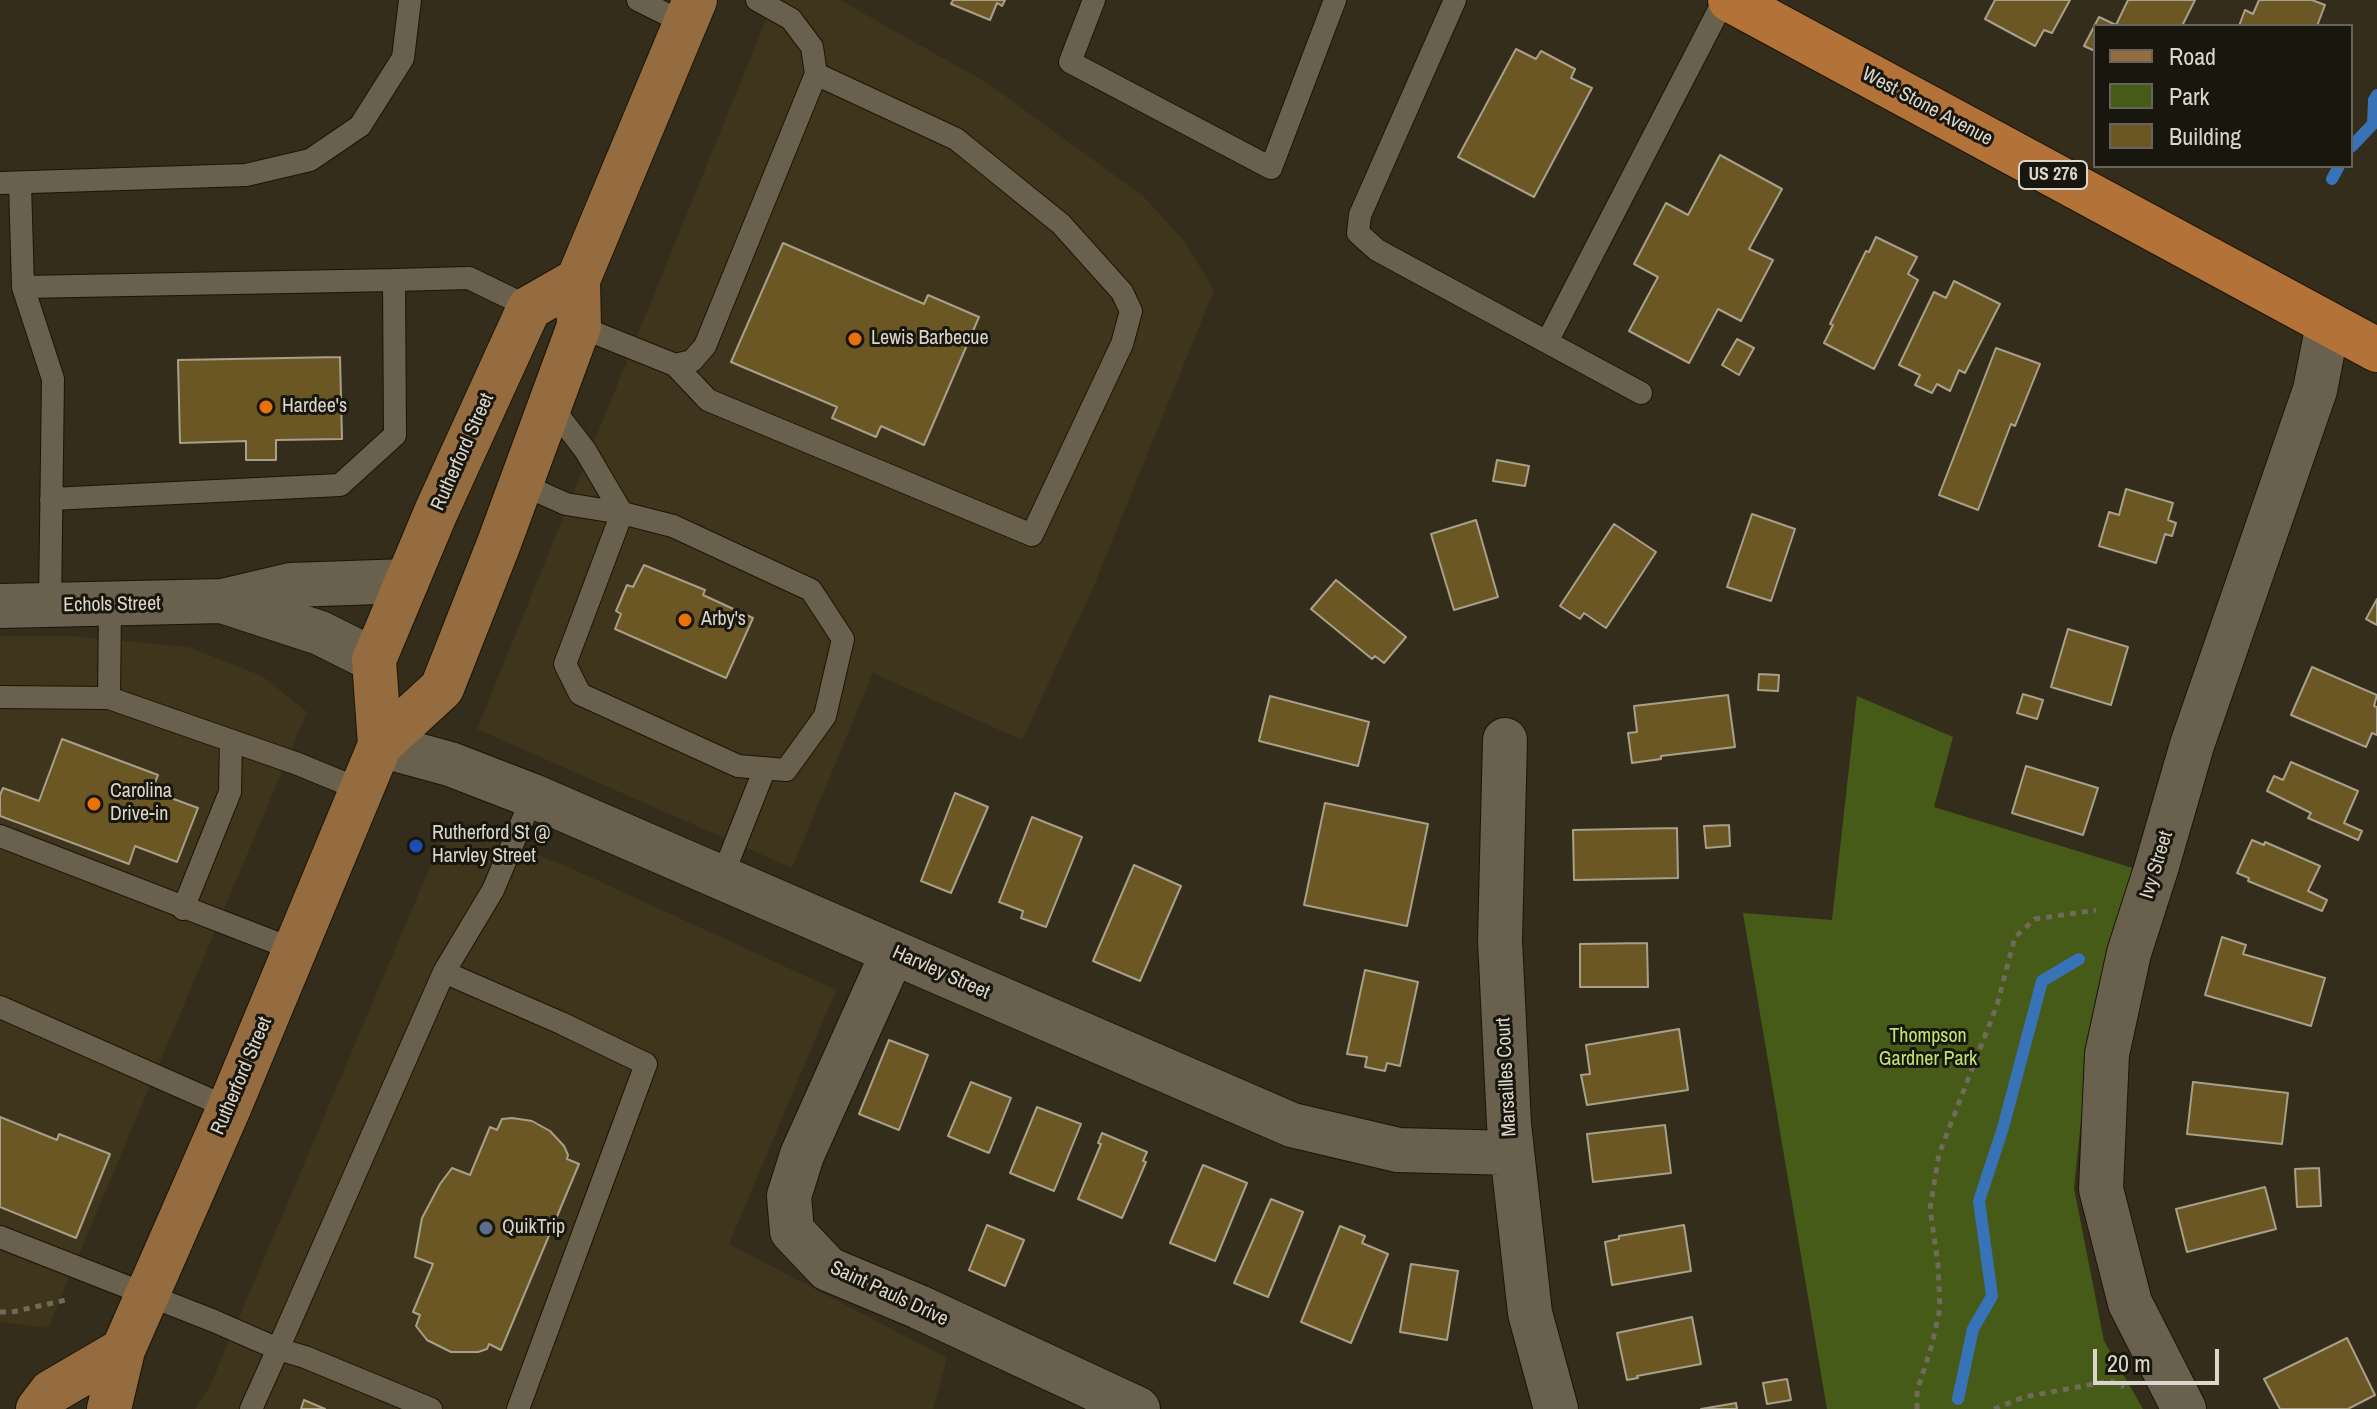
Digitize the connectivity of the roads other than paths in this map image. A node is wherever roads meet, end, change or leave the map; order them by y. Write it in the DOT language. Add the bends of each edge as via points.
graph roads {
  1 [pos="410,0"];
  2 [pos="638,0"];
  3 [pos="757,0"];
  4 [pos="1094,0"];
  5 [pos="1335,0"];
  6 [pos="1455,0"];
  7 [pos="1727,0"];
  8 [pos="690,12"];
  9 [pos="816,74"];
  10 [pos="10,183"];
  11 [pos="394,280"];
  12 [pos="578,280"];
  13 [pos="23,287"];
  14 [pos="529,308"];
  15 [pos="2328,324"];
  16 [pos="579,326"];
  17 [pos="1547,342"];
  18 [pos="2377,350"];
  19 [pos="675,365"];
  20 [pos="1641,393"];
  21 [pos="551,406"];
  22 [pos="521,484"];
  23 [pos="51,499"];
  24 [pos="622,513"];
  25 [pos="407,581"];
  26 [pos="223,601"];
  27 [pos="110,605"];
  28 [pos="0,606"];
  29 [pos="50,606"];
  30 [pos="374,660"];
  31 [pos="0,697"];
  32 [pos="109,698"];
  33 [pos="1505,740"];
  34 [pos="231,741"];
  35 [pos="380,745"];
  36 [pos="765,768"];
  37 [pos="361,790"];
  38 [pos="533,796"];
  39 [pos="0,836"];
  40 [pos="722,877"];
  41 [pos="183,909"];
  42 [pos="295,950"];
  43 [pos="893,952"];
  44 [pos="444,972"];
  45 [pos="0,1007"];
  46 [pos="229,1108"];
  47 [pos="1512,1153"];
  48 [pos="0,1237"];
  49 [pos="148,1297"];
  50 [pos="278,1349"];
  51 [pos="123,1350"];
  52 [pos="38,1409"];
  53 [pos="109,1409"];
  54 [pos="251,1409"];
  55 [pos="431,1409"];
  56 [pos="518,1409"];
  57 [pos="1138,1409"];
  58 [pos="1556,1409"];
  59 [pos="2184,1409"];
  1 -- 10 [label="lane" via="403,58 360,126 310,160 246,175"];
  2 -- 8 [label="lane"];
  3 -- 9 [label="lane" via="791,19 812,47"];
  4 -- 5 [label="lane" via="1070,62 1271,168"];
  6 -- 17 [label="lane" via="1360,215 1358,233 1377,250"];
  7 -- 15 [label="highway, West Stone Avenue / US 276"];
  7 -- 17 [label="lane"];
  8 -- 12 [label="main road, Rutherford Street"];
  9 -- 19 [label="lane" via="705,346 692,361"];
  9 -- 19 [label="lane" via="956,139 1061,224 1122,292 1131,311 1122,344 1032,535 708,400"];
  10 -- 13 [label="lane"];
  11 -- 13 [label="lane"];
  11 -- 14 [label="lane" via="469,278"];
  11 -- 23 [label="lane" via="395,435 340,485"];
  12 -- 14 [label="main road"];
  12 -- 16 [label="main road, Rutherford Street"];
  13 -- 23 [label="lane" via="53,379"];
  14 -- 16 [label="lane"];
  14 -- 25 [label="main road, Rutherford Street"];
  15 -- 18 [label="highway, West Stone Avenue / US 276"];
  15 -- 59 [label="street, Ivy Street" via="2315,390 2192,745 2129,953 2107,1054 2101,1189 2130,1303"];
  16 -- 19 [label="lane"];
  16 -- 21 [label="main road, Rutherford Street"];
  17 -- 20 [label="lane"];
  21 -- 22 [label="main road, Rutherford Street"];
  21 -- 24 [label="lane" via="585,450"];
  22 -- 24 [label="lane" via="566,504"];
  22 -- 35 [label="main road, Rutherford Street" via="442,688"];
  23 -- 29 [label="lane"];
  24 -- 36 [label="lane" via="565,664 580,694 738,766"];
  24 -- 36 [label="lane" via="673,526 811,590 843,639 825,716 786,770"];
  25 -- 26 [label="street, Echols Street" via="291,585"];
  25 -- 30 [label="main road, Rutherford Street"];
  26 -- 27 [label="street, Echols Street"];
  26 -- 30 [label="street, Echols Street" via="320,633"];
  27 -- 29 [label="street, Echols Street"];
  27 -- 32 [label="lane"];
  28 -- 29 [label="street, Echols Street"];
  30 -- 35 [label="main road, Rutherford Street"];
  31 -- 32 [label="lane"];
  32 -- 34 [label="lane"];
  33 -- 47 [label="street, Marsailles Court" via="1500,940"];
  34 -- 37 [label="lane"];
  34 -- 41 [label="lane" via="230,792"];
  35 -- 37 [label="main road, Rutherford Street"];
  35 -- 38 [label="street, Harvley Street" via="450,764"];
  36 -- 40 [label="lane"];
  37 -- 42 [label="main road, Rutherford Street"];
  38 -- 40 [label="street, Harvley Street"];
  38 -- 44 [label="lane" via="493,890"];
  39 -- 41 [label="lane"];
  40 -- 43 [label="street, Harvley Street"];
  41 -- 42 [label="lane"];
  42 -- 46 [label="main road, Rutherford Street"];
  43 -- 47 [label="street, Harvley Street" via="1292,1125 1398,1150"];
  43 -- 57 [label="street, Saint Pauls Drive" via="802,1155 789,1196 792,1231 828,1269"];
  44 -- 50 [label="lane"];
  44 -- 56 [label="lane" via="646,1064"];
  45 -- 46 [label="lane"];
  46 -- 49 [label="main road, Rutherford Street"];
  47 -- 58 [label="street, Marsailles Court" via="1530,1313"];
  48 -- 49 [label="lane"];
  49 -- 50 [label="lane"];
  49 -- 51 [label="main road, Rutherford Street"];
  50 -- 54 [label="lane"];
  50 -- 55 [label="lane"];
  51 -- 52 [label="main road" via="51,1392"];
  51 -- 53 [label="main road, Rutherford Street"];
}
